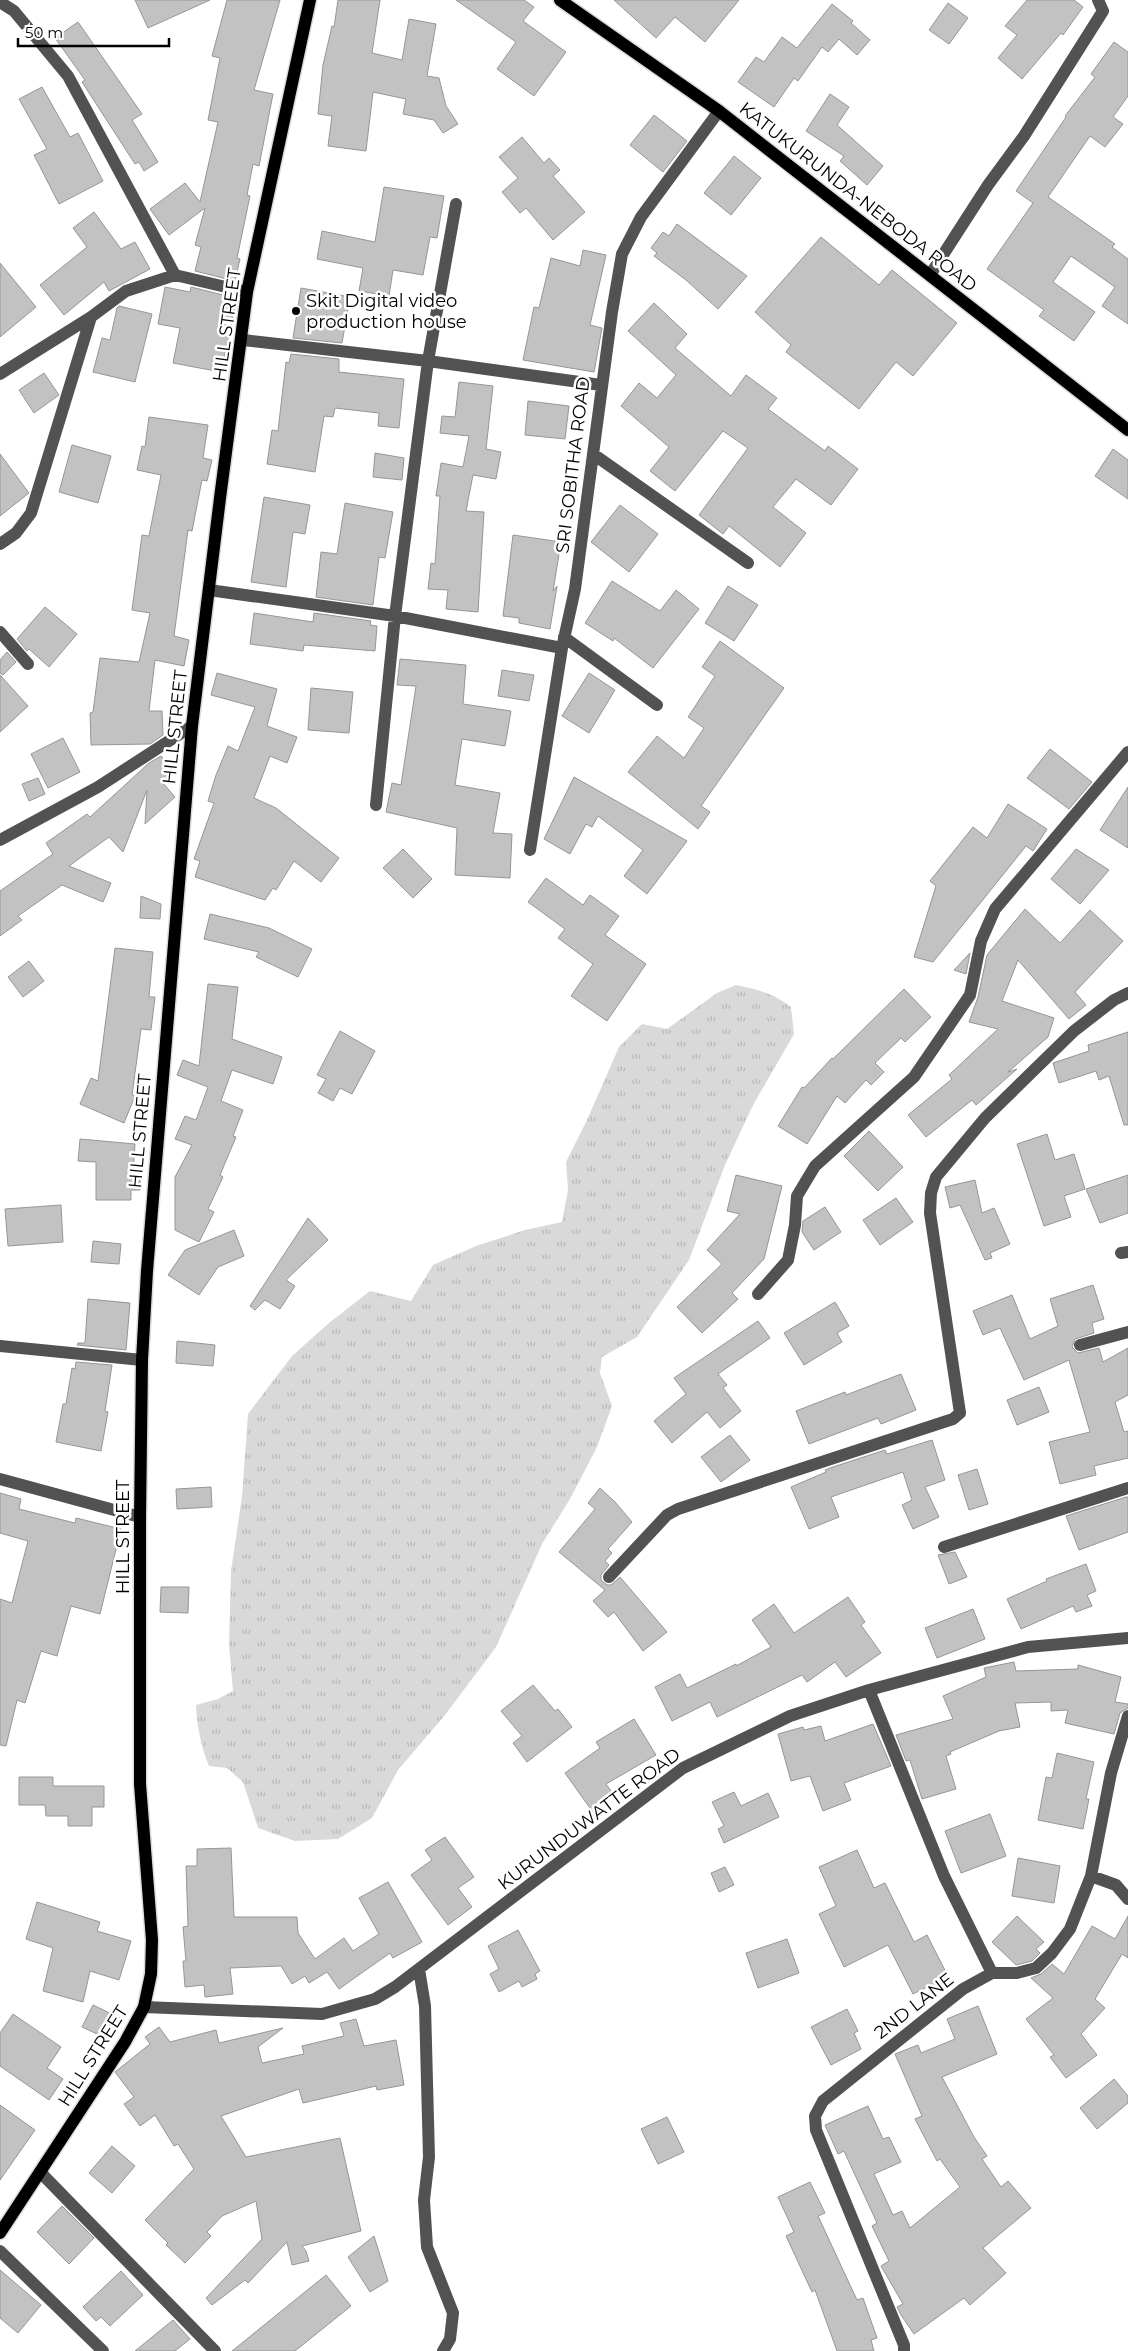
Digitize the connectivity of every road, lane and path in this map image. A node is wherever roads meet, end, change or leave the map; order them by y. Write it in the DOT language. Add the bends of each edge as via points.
graph roads {
  1 [pos="310,0"];
  2 [pos="560,0"];
  3 [pos="1098,0"];
  4 [pos="0,2"];
  5 [pos="719,112"];
  6 [pos="456,204"];
  7 [pos="175,275"];
  8 [pos="930,275"];
  9 [pos="247,292"];
  10 [pos="91,317"];
  11 [pos="242,340"];
  12 [pos="428,361"];
  13 [pos="0,374"];
  14 [pos="602,385"];
  15 [pos="1128,430"];
  16 [pos="593,454"];
  17 [pos="0,544"];
  18 [pos="748,563"];
  19 [pos="209,590"];
  20 [pos="395,616"];
  21 [pos="0,632"];
  22 [pos="563,643"];
  23 [pos="28,664"];
  24 [pos="657,705"];
  25 [pos="192,726"];
  26 [pos="1128,752"];
  27 [pos="376,805"];
  28 [pos="0,840"];
  29 [pos="530,850"];
  30 [pos="1128,992"];
  31 [pos="758,1294"];
  32 [pos="1128,1332"];
  33 [pos="1080,1345"];
  34 [pos="0,1346"];
  35 [pos="142,1360"];
  36 [pos="0,1479"];
  37 [pos="1128,1488"];
  38 [pos="140,1517"];
  39 [pos="944,1547"];
  40 [pos="609,1577"];
  41 [pos="1128,1638"];
  42 [pos="869,1690"];
  43 [pos="1128,1716"];
  44 [pos="1091,1876"];
  45 [pos="1128,1898"];
  46 [pos="419,1968"];
  47 [pos="992,1973"];
  48 [pos="144,2007"];
  49 [pos="40,2172"];
  50 [pos="0,2233"];
  51 [pos="0,2250"];
  52 [pos="103,2351"];
  53 [pos="215,2351"];
  54 [pos="443,2351"];
  55 [pos="904,2351"];
  1 -- 9 [label="main road, HILL STREET"];
  2 -- 5 [label="main road, KATUKURUNDA-NEBODA ROAD"];
  3 -- 8 [label="street" via="1103,11"];
  4 -- 7 [label="street" via="14,11 68,76"];
  5 -- 8 [label="main road, KATUKURUNDA-NEBODA ROAD"];
  5 -- 14 [label="street, SRI SOBITHA ROAD" via="641,217 622,254"];
  6 -- 12 [label="street"];
  7 -- 9 [label="street"];
  7 -- 10 [label="street" via="126,291"];
  8 -- 15 [label="main road, KATUKURUNDA-NEBODA ROAD"];
  9 -- 11 [label="main road, HILL STREET"];
  10 -- 13 [label="street"];
  10 -- 17 [label="street" via="31,513 16,533"];
  11 -- 12 [label="street"];
  11 -- 19 [label="main road, HILL STREET"];
  12 -- 14 [label="street"];
  12 -- 20 [label="street"];
  14 -- 16 [label="street, SRI SOBITHA ROAD"];
  16 -- 18 [label="street"];
  16 -- 22 [label="street, SRI SOBITHA ROAD" via="575,589"];
  19 -- 20 [label="street"];
  19 -- 25 [label="main road, HILL STREET"];
  20 -- 22 [label="street"];
  20 -- 27 [label="street"];
  21 -- 23 [label="street"];
  22 -- 24 [label="street"];
  22 -- 29 [label="street, SRI SOBITHA ROAD"];
  25 -- 28 [label="street" via="98,787"];
  25 -- 35 [label="main road, HILL STREET" via="148,1251"];
  26 -- 31 [label="street" via="995,909 981,942 970,995 914,1077 814,1166 797,1196 788,1260"];
  30 -- 40 [label="street" via="1074,1031 985,1118 936,1177 930,1212 960,1413 953,1419 678,1509 667,1515"];
  32 -- 33 [label="street"];
  34 -- 35 [label="street"];
  35 -- 38 [label="main road, HILL STREET"];
  36 -- 38 [label="street"];
  37 -- 39 [label="street"];
  38 -- 48 [label="main road, HILL STREET" via="140,1784 152,1940 151,1974"];
  41 -- 42 [label="street, KURUNDUWATTE ROAD" via="1028,1647"];
  42 -- 46 [label="street, KURUNDUWATTE ROAD" via="790,1716 683,1768"];
  42 -- 47 [label="street" via="944,1876"];
  43 -- 44 [label="street, 2ND LANE" via="1110,1773"];
  44 -- 45 [label="street" via="1116,1885"];
  44 -- 47 [label="street, 2ND LANE" via="1070,1929 1052,1953 1036,1968 1017,1973"];
  46 -- 48 [label="street, KURUNDUWATTE ROAD" via="375,1999 322,2014"];
  46 -- 54 [label="street" via="425,2006 429,2157 424,2200 427,2247 453,2313 450,2339"];
  47 -- 55 [label="street, 2ND LANE" via="963,1989 830,2095 815,2116 816,2130 904,2344"];
  48 -- 49 [label="main road, HILL STREET" via="125,2042"];
  49 -- 50 [label="main road, HILL STREET"];
  49 -- 53 [label="street"];
  51 -- 52 [label="street"];
}
